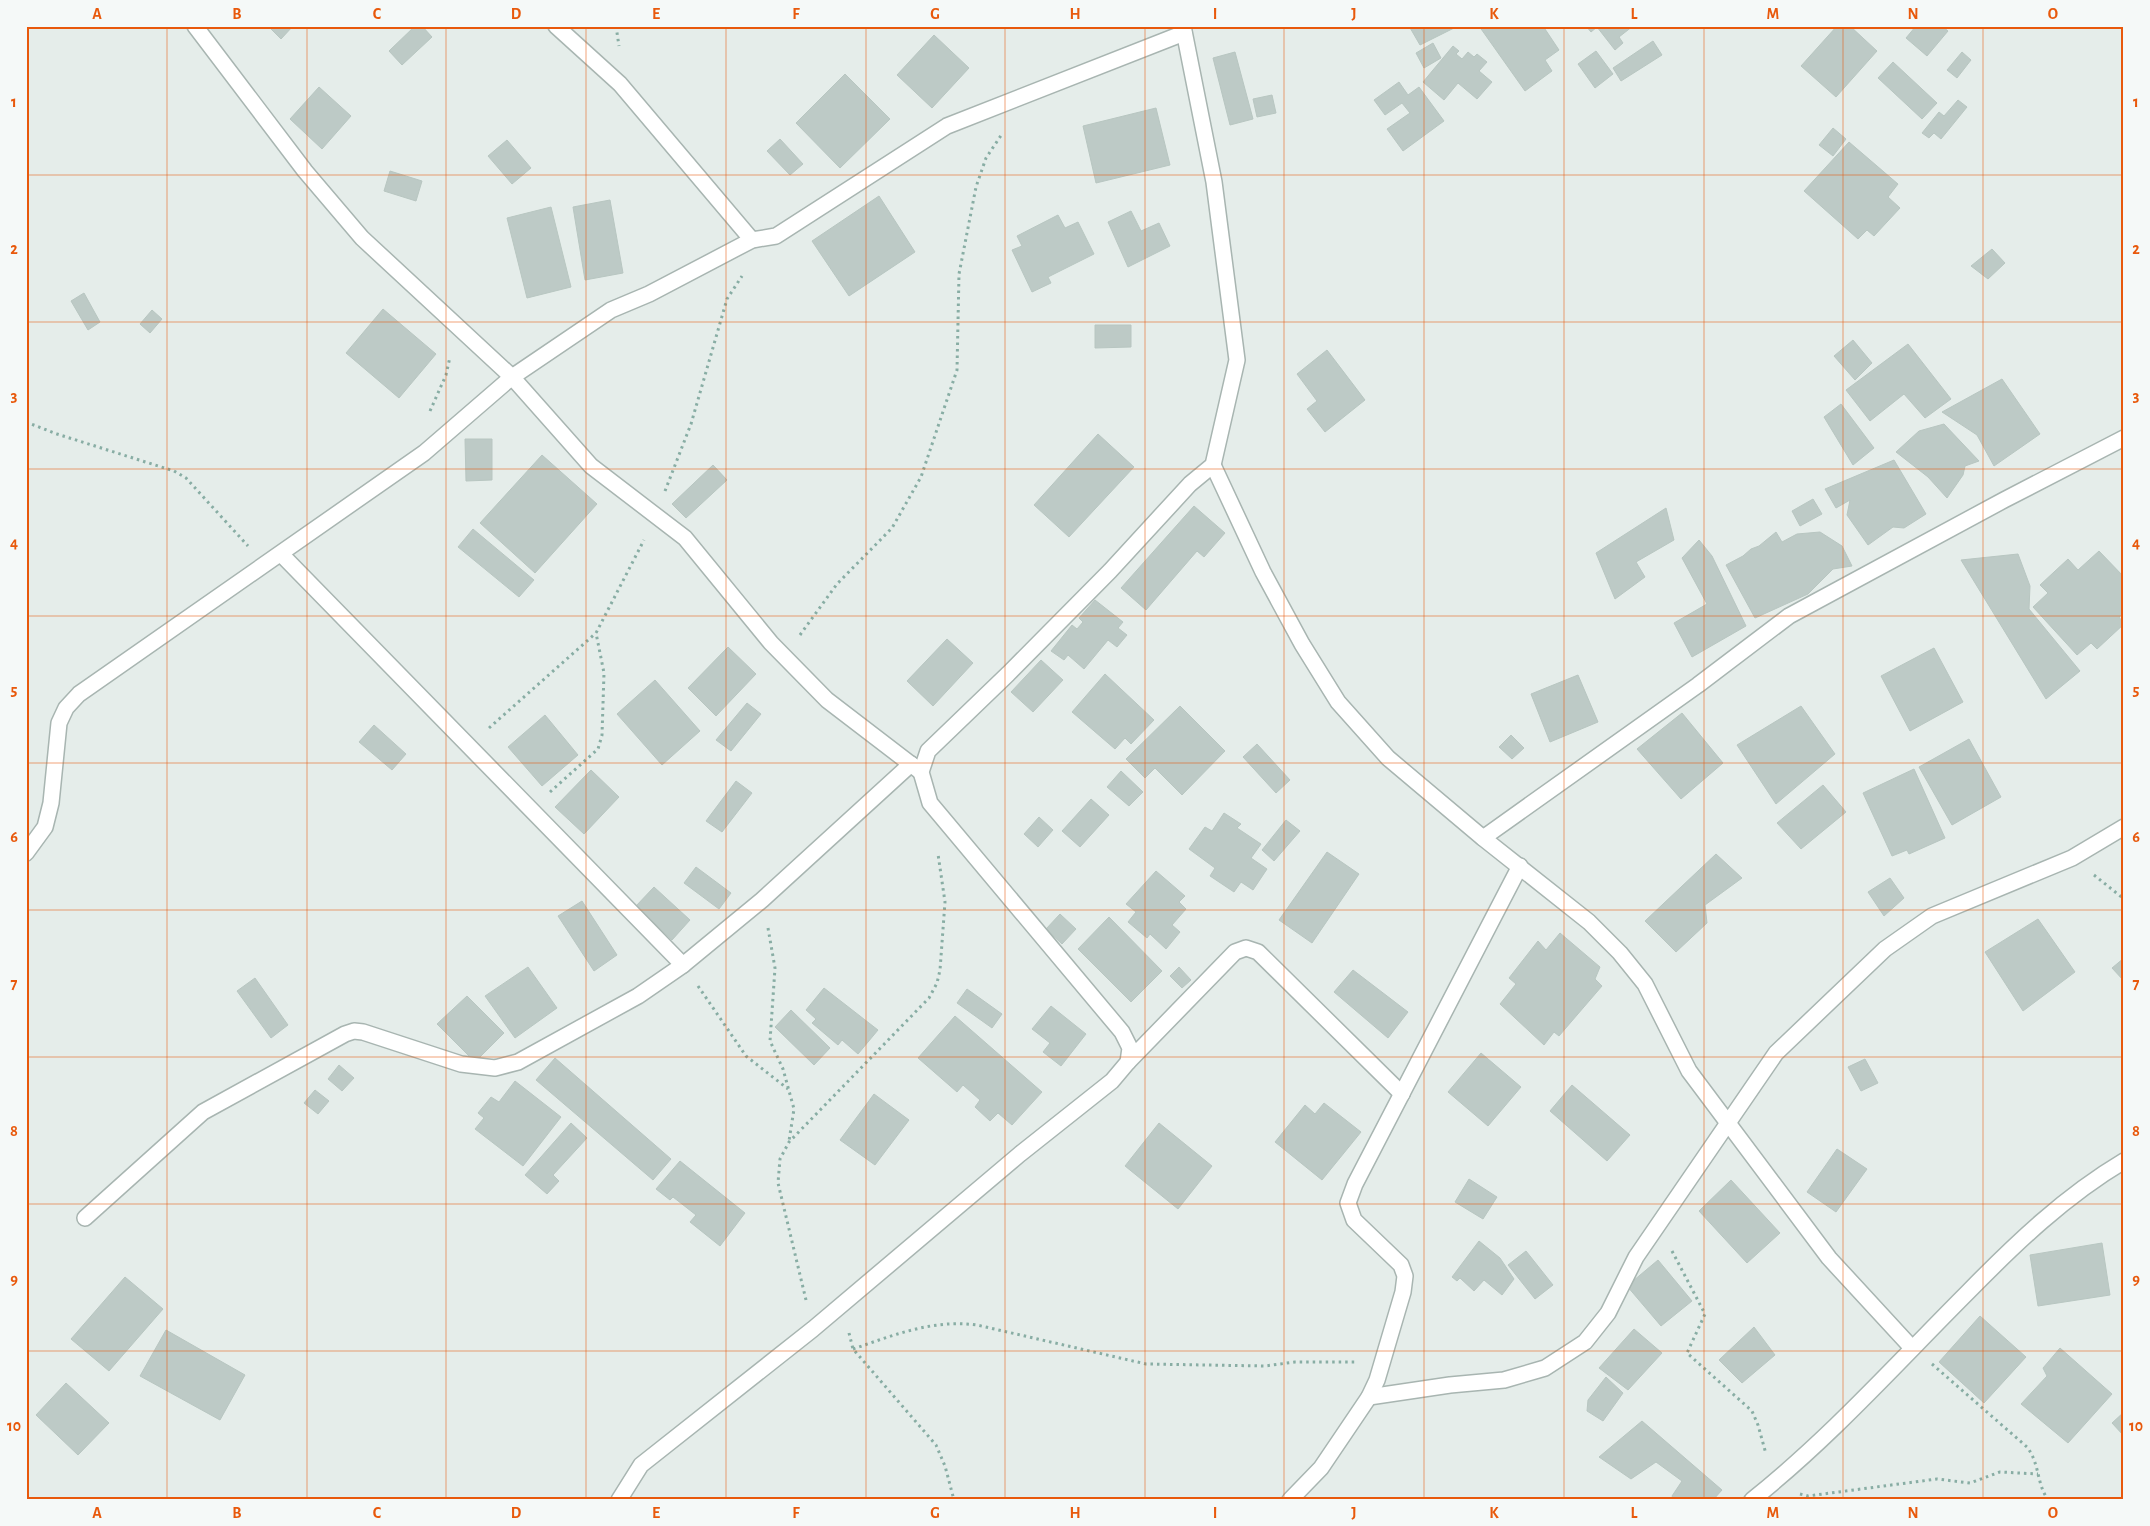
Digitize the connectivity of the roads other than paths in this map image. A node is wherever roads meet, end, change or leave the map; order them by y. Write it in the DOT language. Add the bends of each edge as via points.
graph roads {
  1 [pos="195,26"];
  2 [pos="556,26"];
  3 [pos="1184,30"];
  4 [pos="752,240"];
  5 [pos="512,378"];
  6 [pos="2124,438"];
  7 [pos="1213,465"];
  8 [pos="281,554"];
  9 [pos="916,768"];
  10 [pos="2124,826"];
  11 [pos="1483,838"];
  12 [pos="26,853"];
  13 [pos="1520,866"];
  14 [pos="683,965"];
  15 [pos="1128,1062"];
  16 [pos="1402,1094"];
  17 [pos="1728,1123"];
  18 [pos="2124,1161"];
  19 [pos="86,1218"];
  20 [pos="1912,1348"];
  21 [pos="1369,1397"];
  22 [pos="619,1500"];
  23 [pos="1290,1500"];
  24 [pos="1752,1500"];
  1 -- 5 [label="street" via="305,171 362,238"];
  2 -- 4 [label="street" via="620,84"];
  3 -- 4 [label="street" via="948,126 776,236"];
  3 -- 7 [label="street" via="1214,182 1237,360"];
  4 -- 5 [label="street" via="649,294 611,310"];
  5 -- 8 [label="street" via="424,454"];
  5 -- 9 [label="street" via="591,466 685,538 771,643 827,700"];
  6 -- 11 [label="street" via="1789,616"];
  7 -- 9 [label="street" via="1190,484 1110,571 928,751"];
  7 -- 11 [label="street" via="1263,572 1338,702 1388,758"];
  8 -- 12 [label="street" via="79,694 66,708 59,723 51,803 45,827"];
  8 -- 14 [label="street"];
  9 -- 14 [label="street"];
  9 -- 15 [label="street" via="930,803 1122,1032 1130,1048"];
  10 -- 17 [label="street" via="2072,858 1932,916 1885,949 1776,1054"];
  11 -- 13 [label="street"];
  13 -- 16 [label="street"];
  13 -- 17 [label="street" via="1589,922 1620,953 1645,984 1689,1071"];
  14 -- 19 [label="street" via="638,996 518,1062 494,1068 461,1064 363,1032 345,1034 203,1112"];
  15 -- 16 [label="street" via="1235,952 1246,948 1258,952"];
  15 -- 22 [label="street" via="1112,1081 1020,1154 841,1306 641,1465"];
  16 -- 21 [label="street" via="1348,1203 1354,1220 1401,1265 1405,1276 1377,1380"];
  17 -- 20 [label="street" via="1829,1258"];
  17 -- 21 [label="street" via="1636,1257 1608,1313 1585,1342 1545,1368 1504,1380"];
  18 -- 20 [label="street" via="2097,1177 2016,1243"];
  20 -- 24 [label="street" via="1822,1439"];
  21 -- 23 [label="street" via="1321,1468"];
}
